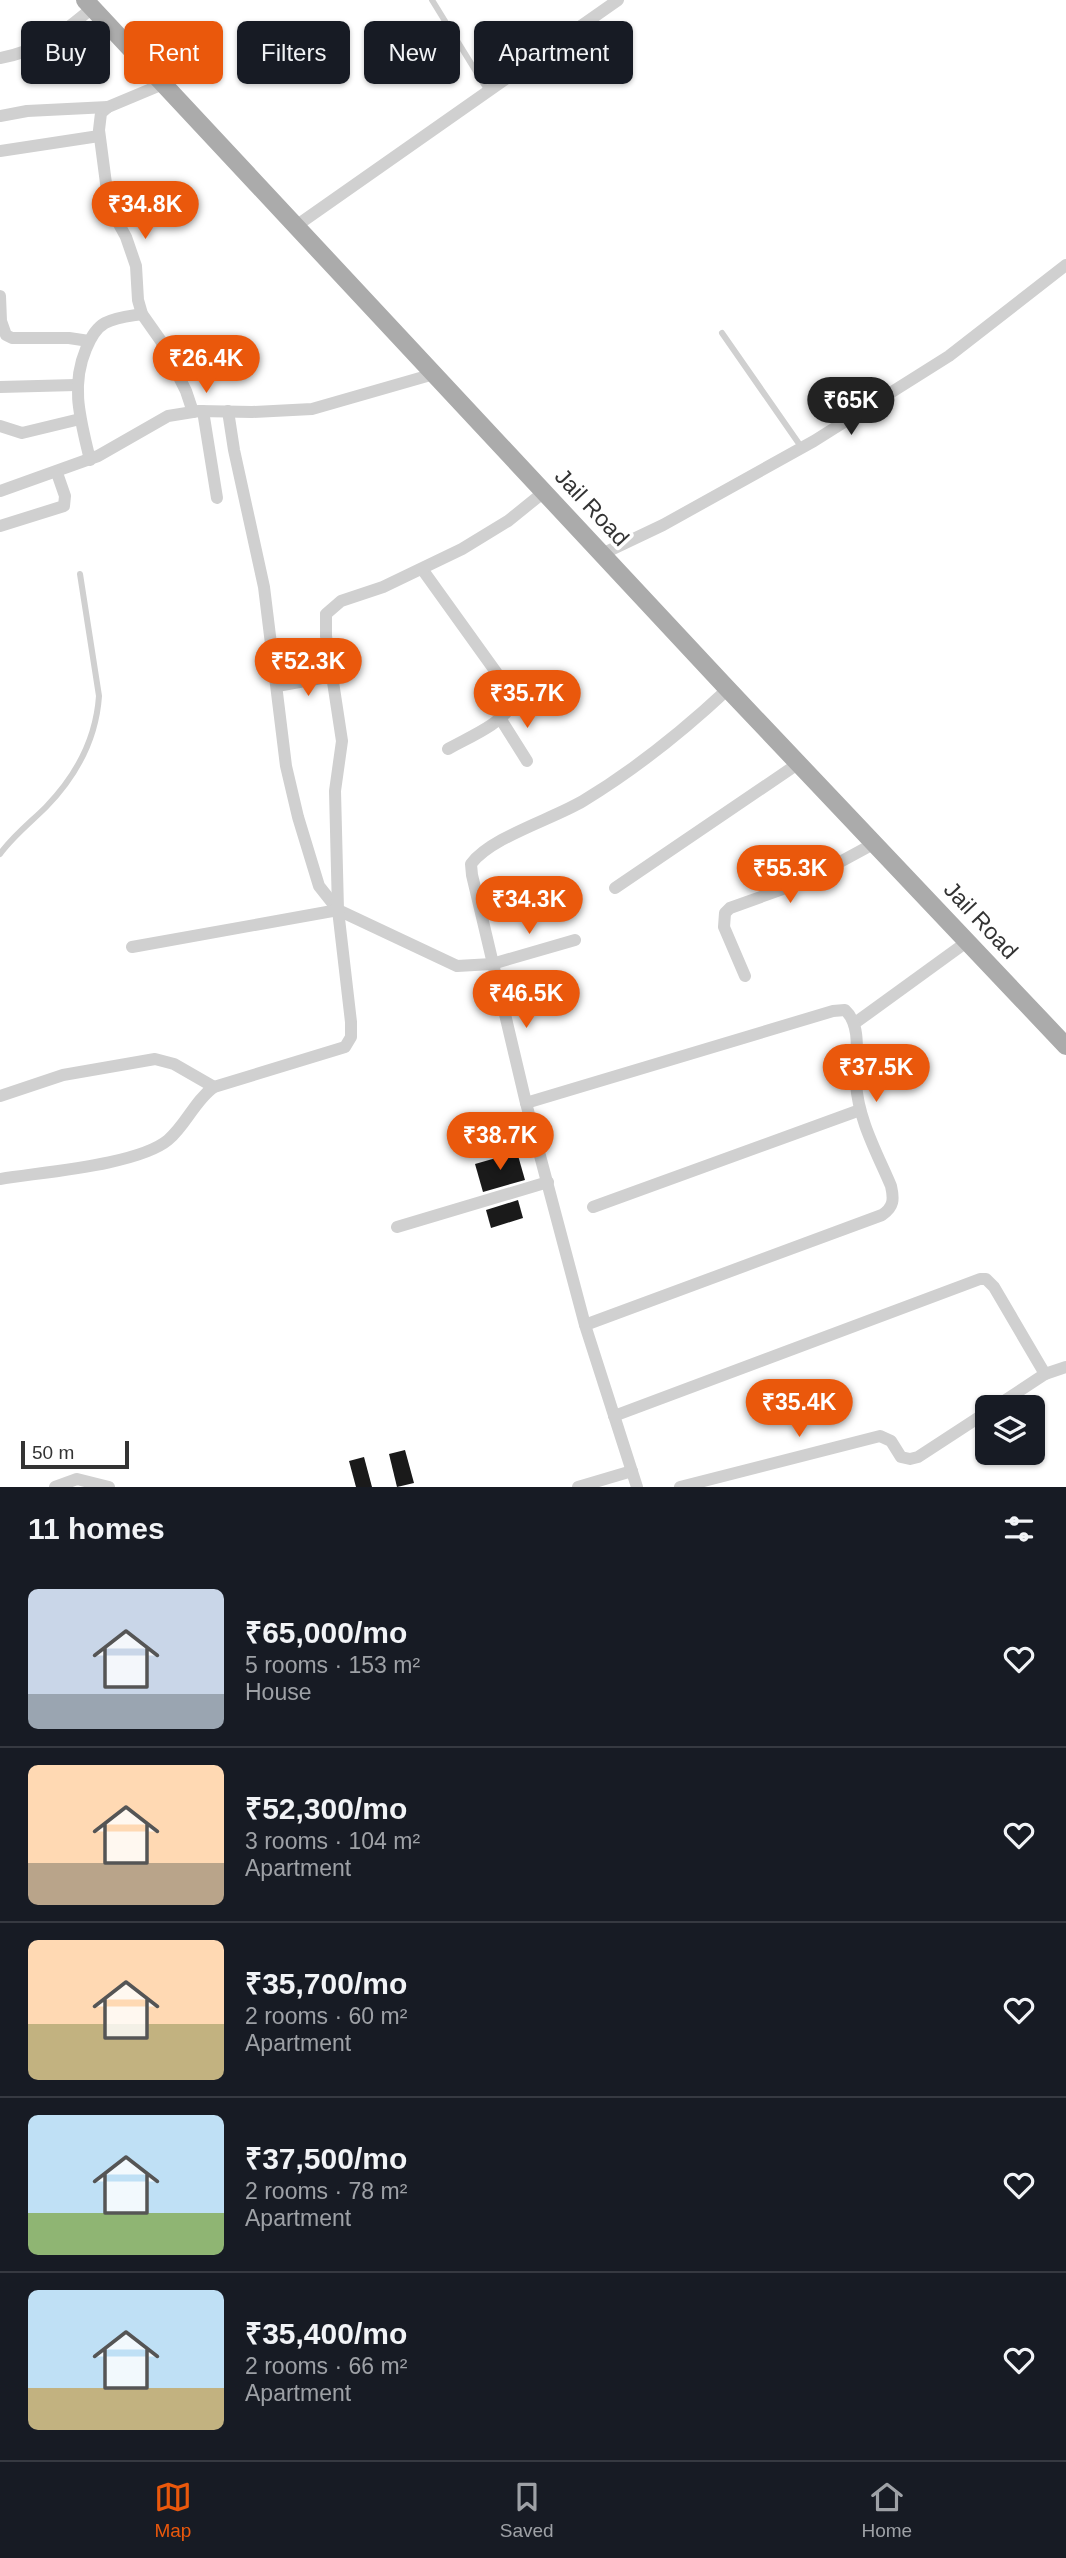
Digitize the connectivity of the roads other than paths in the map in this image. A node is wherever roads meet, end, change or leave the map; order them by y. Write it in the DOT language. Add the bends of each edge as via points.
graph roads {
  1 [pos="432,0"];
  2 [pos="618,0"];
  3 [pos="88,4"];
  4 [pos="124,42"];
  5 [pos="0,58"];
  6 [pos="163,84"];
  7 [pos="488,91"];
  8 [pos="108,107"];
  9 [pos="0,116"];
  10 [pos="99,135"];
  11 [pos="0,151"];
  12 [pos="296,226"];
  13 [pos="1066,265"];
  14 [pos="0,296"];
  15 [pos="0,304"];
  16 [pos="142,314"];
  17 [pos="722,333"];
  18 [pos="3,336"];
  19 [pos="89,341"];
  20 [pos="434,374"];
  21 [pos="76,386"];
  22 [pos="0,387"];
  23 [pos="228,411"];
  24 [pos="198,412"];
  25 [pos="80,419"];
  26 [pos="0,426"];
  27 [pos="802,448"];
  28 [pos="90,460"];
  29 [pos="57,473"];
  30 [pos="0,491"];
  31 [pos="544,492"];
  32 [pos="217,498"];
  33 [pos="0,526"];
  34 [pos="602,554"];
  35 [pos="422,569"];
  36 [pos="80,574"];
  37 [pos="333,676"];
  38 [pos="277,686"];
  39 [pos="728,689"];
  40 [pos="500,718"];
  41 [pos="448,749"];
  42 [pos="527,761"];
  43 [pos="799,763"];
  44 [pos="875,843"];
  45 [pos="0,854"];
  46 [pos="615,888"];
  47 [pos="338,910"];
  48 [pos="575,940"];
  49 [pos="968,942"];
  50 [pos="132,947"];
  51 [pos="492,964"];
  52 [pos="746,976"];
  53 [pos="855,1023"];
  54 [pos="1066,1046"];
  55 [pos="214,1087"];
  56 [pos="0,1096"];
  57 [pos="526,1103"];
  58 [pos="860,1110"];
  59 [pos="0,1179"];
  60 [pos="548,1182"];
  61 [pos="593,1208"];
  62 [pos="397,1227"];
  63 [pos="585,1325"];
  64 [pos="1066,1367"];
  65 [pos="1045,1374"];
  66 [pos="1013,1395"];
  67 [pos="614,1416"];
  68 [pos="975,1420"];
  69 [pos="632,1471"];
  70 [pos="55,1487"];
  71 [pos="109,1487"];
  72 [pos="578,1487"];
  73 [pos="638,1487"];
  74 [pos="680,1487"];
  1 -- 7 [label="lane"];
  2 -- 7 [label="street"];
  3 -- 4 [label="main road, Jail Road"];
  3 -- 5 [label="street" via="55,38"];
  6 -- 8 [label="street"];
  6 -- 12 [label="main road, Jail Road"];
  7 -- 12 [label="street"];
  8 -- 9 [label="street"];
  8 -- 10 [label="street" via="101,113"];
  10 -- 11 [label="street"];
  10 -- 16 [label="street" via="111,205 136,266"];
  12 -- 20 [label="main road, Jail Road"];
  13 -- 27 [label="street" via="949,356"];
  14 -- 15 [label="street"];
  15 -- 18 [label="street"];
  16 -- 19 [label="street" via="104,324"];
  16 -- 24 [label="street"];
  17 -- 27 [label="lane"];
  18 -- 19 [label="street"];
  19 -- 21 [label="street"];
  20 -- 23 [label="street" via="312,409"];
  20 -- 31 [label="main road, Jail Road"];
  21 -- 22 [label="street"];
  21 -- 25 [label="street"];
  23 -- 24 [label="street"];
  23 -- 38 [label="street" via="264,587"];
  24 -- 28 [label="street" via="168,416"];
  24 -- 32 [label="street"];
  25 -- 26 [label="street" via="22,433"];
  25 -- 28 [label="street"];
  27 -- 34 [label="street"];
  28 -- 29 [label="street"];
  29 -- 30 [label="street"];
  29 -- 33 [label="street" via="64,506"];
  31 -- 34 [label="main road, Jail Road"];
  31 -- 35 [label="street" via="495,530"];
  34 -- 39 [label="main road, Jail Road"];
  35 -- 37 [label="street" via="341,601 326,614"];
  35 -- 40 [label="street" via="511,693 513,704"];
  36 -- 45 [label="lane" via="99,696 92,736 65,787"];
  37 -- 38 [label="street"];
  37 -- 47 [label="street" via="342,741 335,791"];
  38 -- 47 [label="street" via="295,804 319,886"];
  39 -- 43 [label="main road, Jail Road"];
  39 -- 51 [label="street" via="622,778 477,856 471,864 472,875"];
  40 -- 41 [label="street"];
  40 -- 42 [label="street"];
  43 -- 44 [label="main road, Jail Road"];
  43 -- 46 [label="street"];
  44 -- 49 [label="main road, Jail Road"];
  44 -- 52 [label="street" via="805,881 730,908 724,928"];
  47 -- 50 [label="street"];
  47 -- 51 [label="street" via="446,963"];
  47 -- 55 [label="street" via="351,1022 351,1037 345,1047"];
  48 -- 51 [label="street"];
  49 -- 53 [label="street"];
  49 -- 54 [label="main road, Jail Road"];
  51 -- 57 [label="street"];
  53 -- 57 [label="street" via="845,1010 834,1011"];
  53 -- 58 [label="street"];
  55 -- 56 [label="street" via="174,1064 155,1059 63,1075"];
  55 -- 59 [label="street" via="168,1140 145,1154"];
  57 -- 60 [label="street"];
  58 -- 61 [label="street"];
  58 -- 63 [label="street" via="891,1186 891,1209"];
  60 -- 62 [label="street"];
  60 -- 63 [label="street"];
  63 -- 67 [label="street"];
  64 -- 65 [label="street"];
  65 -- 66 [label="street"];
  65 -- 67 [label="street" via="986,1279"];
  67 -- 69 [label="street"];
  68 -- 74 [label="street" via="910,1459 901,1457 891,1441 880,1436"];
  69 -- 72 [label="street"];
  69 -- 73 [label="street"];
  70 -- 71 [label="street" via="77,1479"];
}
